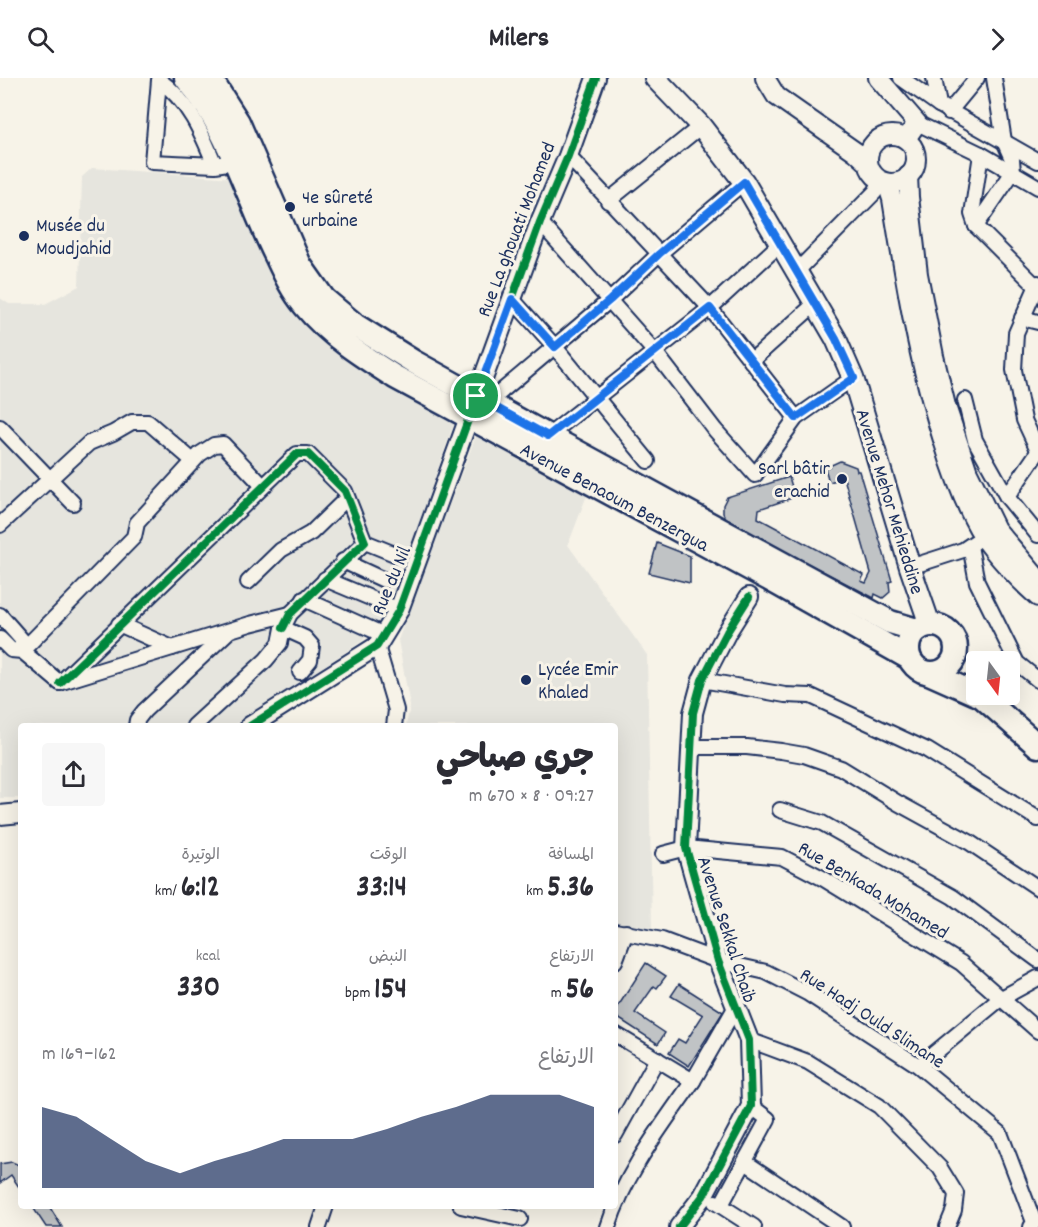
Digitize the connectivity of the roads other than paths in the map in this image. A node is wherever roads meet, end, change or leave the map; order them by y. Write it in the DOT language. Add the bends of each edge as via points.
graph roads {
  1 [pos="186,78"];
  2 [pos="210,78"];
  3 [pos="596,78"];
  4 [pos="655,78"];
  5 [pos="765,78"];
  6 [pos="878,78"];
  7 [pos="901,78"];
  8 [pos="934,78"];
  9 [pos="977,78"];
  10 [pos="994,78"];
  11 [pos="944,109"];
  12 [pos="917,123"];
  13 [pos="701,126"];
  14 [pos="906,139"];
  15 [pos="1004,141"];
  16 [pos="981,154"];
  17 [pos="568,156"];
  18 [pos="1038,161"];
  19 [pos="225,163"];
  20 [pos="868,163"];
  21 [pos="1013,172"];
  22 [pos="908,176"];
  23 [pos="744,182"];
  24 [pos="884,182"];
  25 [pos="1038,187"];
  26 [pos="608,201"];
  27 [pos="540,222"];
  28 [pos="976,226"];
  29 [pos="780,244"];
  30 [pos="659,254"];
  31 [pos="797,271"];
  32 [pos="1037,284"];
  33 [pos="512,299"];
  34 [pos="610,300"];
  35 [pos="816,303"];
  36 [pos="710,308"];
  37 [pos="1022,318"];
  38 [pos="1038,322"];
  39 [pos="555,347"];
  40 [pos="655,352"];
  41 [pos="751,361"];
  42 [pos="854,378"];
  43 [pos="596,398"];
  44 [pos="482,399"];
  45 [pos="965,400"];
  46 [pos="469,417"];
  47 [pos="796,418"];
  48 [pos="0,427"];
  49 [pos="548,436"];
  50 [pos="1038,451"];
  51 [pos="193,461"];
  52 [pos="648,462"];
  53 [pos="50,479"];
  54 [pos="263,486"];
  55 [pos="1007,497"];
  56 [pos="347,498"];
  57 [pos="73,503"];
  58 [pos="0,525"];
  59 [pos="1038,535"];
  60 [pos="977,541"];
  61 [pos="365,542"];
  62 [pos="397,555"];
  63 [pos="343,561"];
  64 [pos="910,567"];
  65 [pos="748,568"];
  66 [pos="325,579"];
  67 [pos="384,579"];
  68 [pos="1038,579"];
  69 [pos="248,582"];
  70 [pos="778,584"];
  71 [pos="749,597"];
  72 [pos="1038,597"];
  73 [pos="304,599"];
  74 [pos="399,610"];
  75 [pos="290,614"];
  76 [pos="0,615"];
  77 [pos="118,624"];
  78 [pos="283,628"];
  79 [pos="923,628"];
  80 [pos="231,630"];
  81 [pos="0,639"];
  82 [pos="380,640"];
  83 [pos="172,648"];
  84 [pos="22,651"];
  85 [pos="957,654"];
  86 [pos="909,658"];
  87 [pos="966,671"];
  88 [pos="300,672"];
  89 [pos="931,674"];
  90 [pos="702,680"];
  91 [pos="1038,680"];
  92 [pos="60,683"];
  93 [pos="966,688"];
  94 [pos="994,705"];
  95 [pos="136,723"];
  96 [pos="197,723"];
  97 [pos="255,723"];
  98 [pos="394,723"];
  99 [pos="1029,732"];
  100 [pos="1038,746"];
  101 [pos="690,747"];
  102 [pos="780,810"];
  103 [pos="18,813"];
  104 [pos="0,815"];
  105 [pos="1038,819"];
  106 [pos="686,849"];
  107 [pos="663,854"];
  108 [pos="1038,888"];
  109 [pos="620,932"];
  110 [pos="1038,960"];
  111 [pos="718,961"];
  112 [pos="1038,978"];
  113 [pos="1000,999"];
  114 [pos="735,1008"];
  115 [pos="1038,1031"];
  116 [pos="618,1036"];
  117 [pos="749,1040"];
  118 [pos="657,1059"];
  119 [pos="919,1066"];
  120 [pos="693,1081"];
  121 [pos="751,1106"];
  122 [pos="620,1114"];
  123 [pos="745,1161"];
  124 [pos="703,1196"];
  125 [pos="618,1202"];
  126 [pos="721,1205"];
  127 [pos="325,1209"];
  128 [pos="477,1209"];
  129 [pos="615,1209"];
  130 [pos="521,1217"];
  131 [pos="319,1227"];
  132 [pos="608,1227"];
  133 [pos="679,1227"];
  134 [pos="754,1227"];
  135 [pos="842,1227"];
  136 [pos="947,1227"];
  137 [pos="1031,1227"];
  1 -- 19 [label="main road, Avenue Benaoum Benzergua" via="215,119"];
  2 -- 44 [label="main road, Avenue Benaoum Benzergua" via="238,122 300,266 324,299 365,331"];
  3 -- 17 [label="street, Rue La ghouati Mohamed"];
  4 -- 13 [label="main road, Avenue Mehor Mehieddine"];
  5 -- 20 [label="street" via="776,96"];
  6 -- 12 [label="street"];
  7 -- 11 [label="street"];
  8 -- 11 [label="street"];
  9 -- 11 [label="street"];
  10 -- 15 [label="street"];
  11 -- 15 [label="street"];
  12 -- 14 [label="street"];
  12 -- 16 [label="street"];
  13 -- 23 [label="main road, Avenue Mehor Mehieddine"];
  13 -- 26 [label="street"];
  14 -- 20 [label="street" via="892,135 879,138 870,149"];
  14 -- 22 [label="street" via="916,157"];
  15 -- 18 [label="street"];
  15 -- 21 [label="street"];
  16 -- 21 [label="street"];
  16 -- 28 [label="street" via="972,214"];
  17 -- 26 [label="street"];
  17 -- 27 [label="street, Rue La ghouati Mohamed"];
  19 -- 19 [label="street" via="152,162 159,80 172,89"];
  19 -- 46 [label="main road, Avenue Benaoum Benzergua" via="304,305 350,349"];
  20 -- 24 [label="street" via="872,173"];
  21 -- 25 [label="street"];
  21 -- 28 [label="street"];
  22 -- 24 [label="street" via="898,182"];
  22 -- 68 [label="street" via="918,274 946,406 968,472 996,530"];
  23 -- 29 [label="main road, Avenue Mehor Mehieddine"];
  23 -- 30 [label="street"];
  24 -- 31 [label="street"];
  24 -- 60 [label="street" via="892,199 920,359"];
  26 -- 30 [label="street"];
  27 -- 33 [label="street, Rue La ghouati Mohamed"];
  27 -- 34 [label="street"];
  28 -- 32 [label="street"];
  29 -- 31 [label="main road, Avenue Mehor Mehieddine"];
  29 -- 36 [label="street"];
  30 -- 34 [label="street"];
  30 -- 36 [label="street"];
  31 -- 35 [label="main road, Avenue Mehor Mehieddine"];
  32 -- 37 [label="street"];
  33 -- 39 [label="street"];
  33 -- 44 [label="street, Rue La ghouati Mohamed"];
  34 -- 39 [label="street"];
  34 -- 40 [label="street"];
  35 -- 41 [label="street"];
  35 -- 42 [label="main road, Avenue Mehor Mehieddine"];
  36 -- 40 [label="street"];
  36 -- 41 [label="street"];
  37 -- 38 [label="street"];
  37 -- 50 [label="street" via="1016,333 1014,369 1024,420"];
  39 -- 43 [label="street"];
  39 -- 44 [label="street"];
  40 -- 43 [label="street"];
  40 -- 47 [label="street" via="755,475"];
  41 -- 47 [label="street"];
  42 -- 47 [label="street"];
  42 -- 64 [label="main road, Avenue Mehor Mehieddine"];
  43 -- 49 [label="street"];
  43 -- 52 [label="street"];
  44 -- 46 [label="street, Rue La ghouati Mohamed"];
  44 -- 49 [label="main road, Avenue Benaoum Benzergua"];
  45 -- 55 [label="street" via="975,440"];
  46 -- 65 [label="main road, Avenue Benaoum Benzergua"];
  46 -- 74 [label="street, Rue du Nil"];
  48 -- 53 [label="street"];
  49 -- 79 [label="main road, Avenue Benaoum Benzergua" via="879,616 896,624"];
  50 -- 55 [label="street"];
  51 -- 53 [label="street" via="148,422 132,422 89,443"];
  51 -- 54 [label="street" via="214,445 223,444"];
  51 -- 84 [label="street" via="137,523 134,537"];
  53 -- 57 [label="street"];
  53 -- 58 [label="street"];
  54 -- 56 [label="street" via="297,454 308,453 345,491"];
  54 -- 77 [label="street"];
  55 -- 59 [label="street"];
  56 -- 61 [label="street"];
  56 -- 69 [label="street" via="311,533 281,550"];
  60 -- 64 [label="street" via="963,550"];
  60 -- 72 [label="street"];
  60 -- 91 [label="street" via="977,582 1017,663"];
  61 -- 62 [label="street"];
  61 -- 63 [label="street"];
  63 -- 66 [label="street"];
  63 -- 67 [label="street"];
  64 -- 79 [label="main road, Avenue Mehor Mehieddine"];
  65 -- 70 [label="main road, Avenue Benaoum Benzergua"];
  65 -- 71 [label="street"];
  66 -- 73 [label="street"];
  66 -- 74 [label="street"];
  70 -- 71 [label="street"];
  70 -- 86 [label="main road, Avenue Benaoum Benzergua"];
  71 -- 90 [label="street, Avenue Sekkal Chaib"];
  73 -- 75 [label="street"];
  73 -- 82 [label="street"];
  74 -- 82 [label="street, Rue du Nil"];
  75 -- 78 [label="street"];
  75 -- 80 [label="street"];
  76 -- 84 [label="street" via="22,640"];
  77 -- 83 [label="street"];
  77 -- 92 [label="street"];
  78 -- 88 [label="street" via="305,638 312,646 310,660"];
  78 -- 96 [label="street" via="280,643 266,660"];
  79 -- 85 [label="main road" via="939,626 947,630 957,645"];
  79 -- 86 [label="main road" via="910,640"];
  80 -- 83 [label="street"];
  80 -- 95 [label="street" via="144,711"];
  81 -- 84 [label="street" via="11,650"];
  82 -- 97 [label="street, Rue du Nil"];
  82 -- 98 [label="street" via="396,710"];
  83 -- 92 [label="street"];
  84 -- 92 [label="street"];
  85 -- 87 [label="main road"];
  85 -- 89 [label="main road" via="948,669"];
  86 -- 89 [label="main road" via="918,669"];
  89 -- 93 [label="main road"];
  90 -- 101 [label="street, Avenue Sekkal Chaib" via="693,713"];
  90 -- 105 [label="street" via="811,696 927,750"];
  94 -- 99 [label="main road"];
  99 -- 100 [label="main road"];
  101 -- 106 [label="street, Avenue Sekkal Chaib"];
  101 -- 108 [label="street" via="747,747 804,754 841,768 969,842"];
  102 -- 110 [label="street" via="822,823 953,897"];
  103 -- 104 [label="street"];
  106 -- 107 [label="street, Rue Benkada Mohamed"];
  106 -- 111 [label="street, Avenue Sekkal Chaib"];
  106 -- 113 [label="street, Rue Benkada Mohamed" via="782,857 961,963"];
  109 -- 111 [label="street, Rue Hadj Ould Slimane" via="662,940"];
  111 -- 114 [label="street, Avenue Sekkal Chaib"];
  111 -- 119 [label="street, Rue Hadj Ould Slimane" via="766,972 807,993"];
  112 -- 113 [label="street"];
  113 -- 115 [label="street, Rue Benkada Mohamed"];
  113 -- 119 [label="street"];
  114 -- 117 [label="street, Avenue Sekkal Chaib"];
  114 -- 120 [label="street"];
  116 -- 118 [label="street"];
  117 -- 121 [label="street, Avenue Sekkal Chaib"];
  117 -- 136 [label="street" via="808,1062 879,1106 940,1168 956,1194"];
  118 -- 120 [label="street"];
  118 -- 122 [label="street"];
  119 -- 137 [label="street, Rue Hadj Ould Slimane" via="1000,1133 1034,1222"];
  120 -- 125 [label="street" via="645,1150"];
  121 -- 123 [label="street" via="768,1119"];
  121 -- 124 [label="street, Avenue Sekkal Chaib"];
  123 -- 126 [label="street"];
  123 -- 135 [label="street"];
  124 -- 126 [label="street"];
  124 -- 133 [label="street, Avenue Sekkal Chaib"];
  126 -- 134 [label="street"];
  127 -- 131 [label="street"];
  128 -- 130 [label="street"];
  129 -- 132 [label="street"];
}
